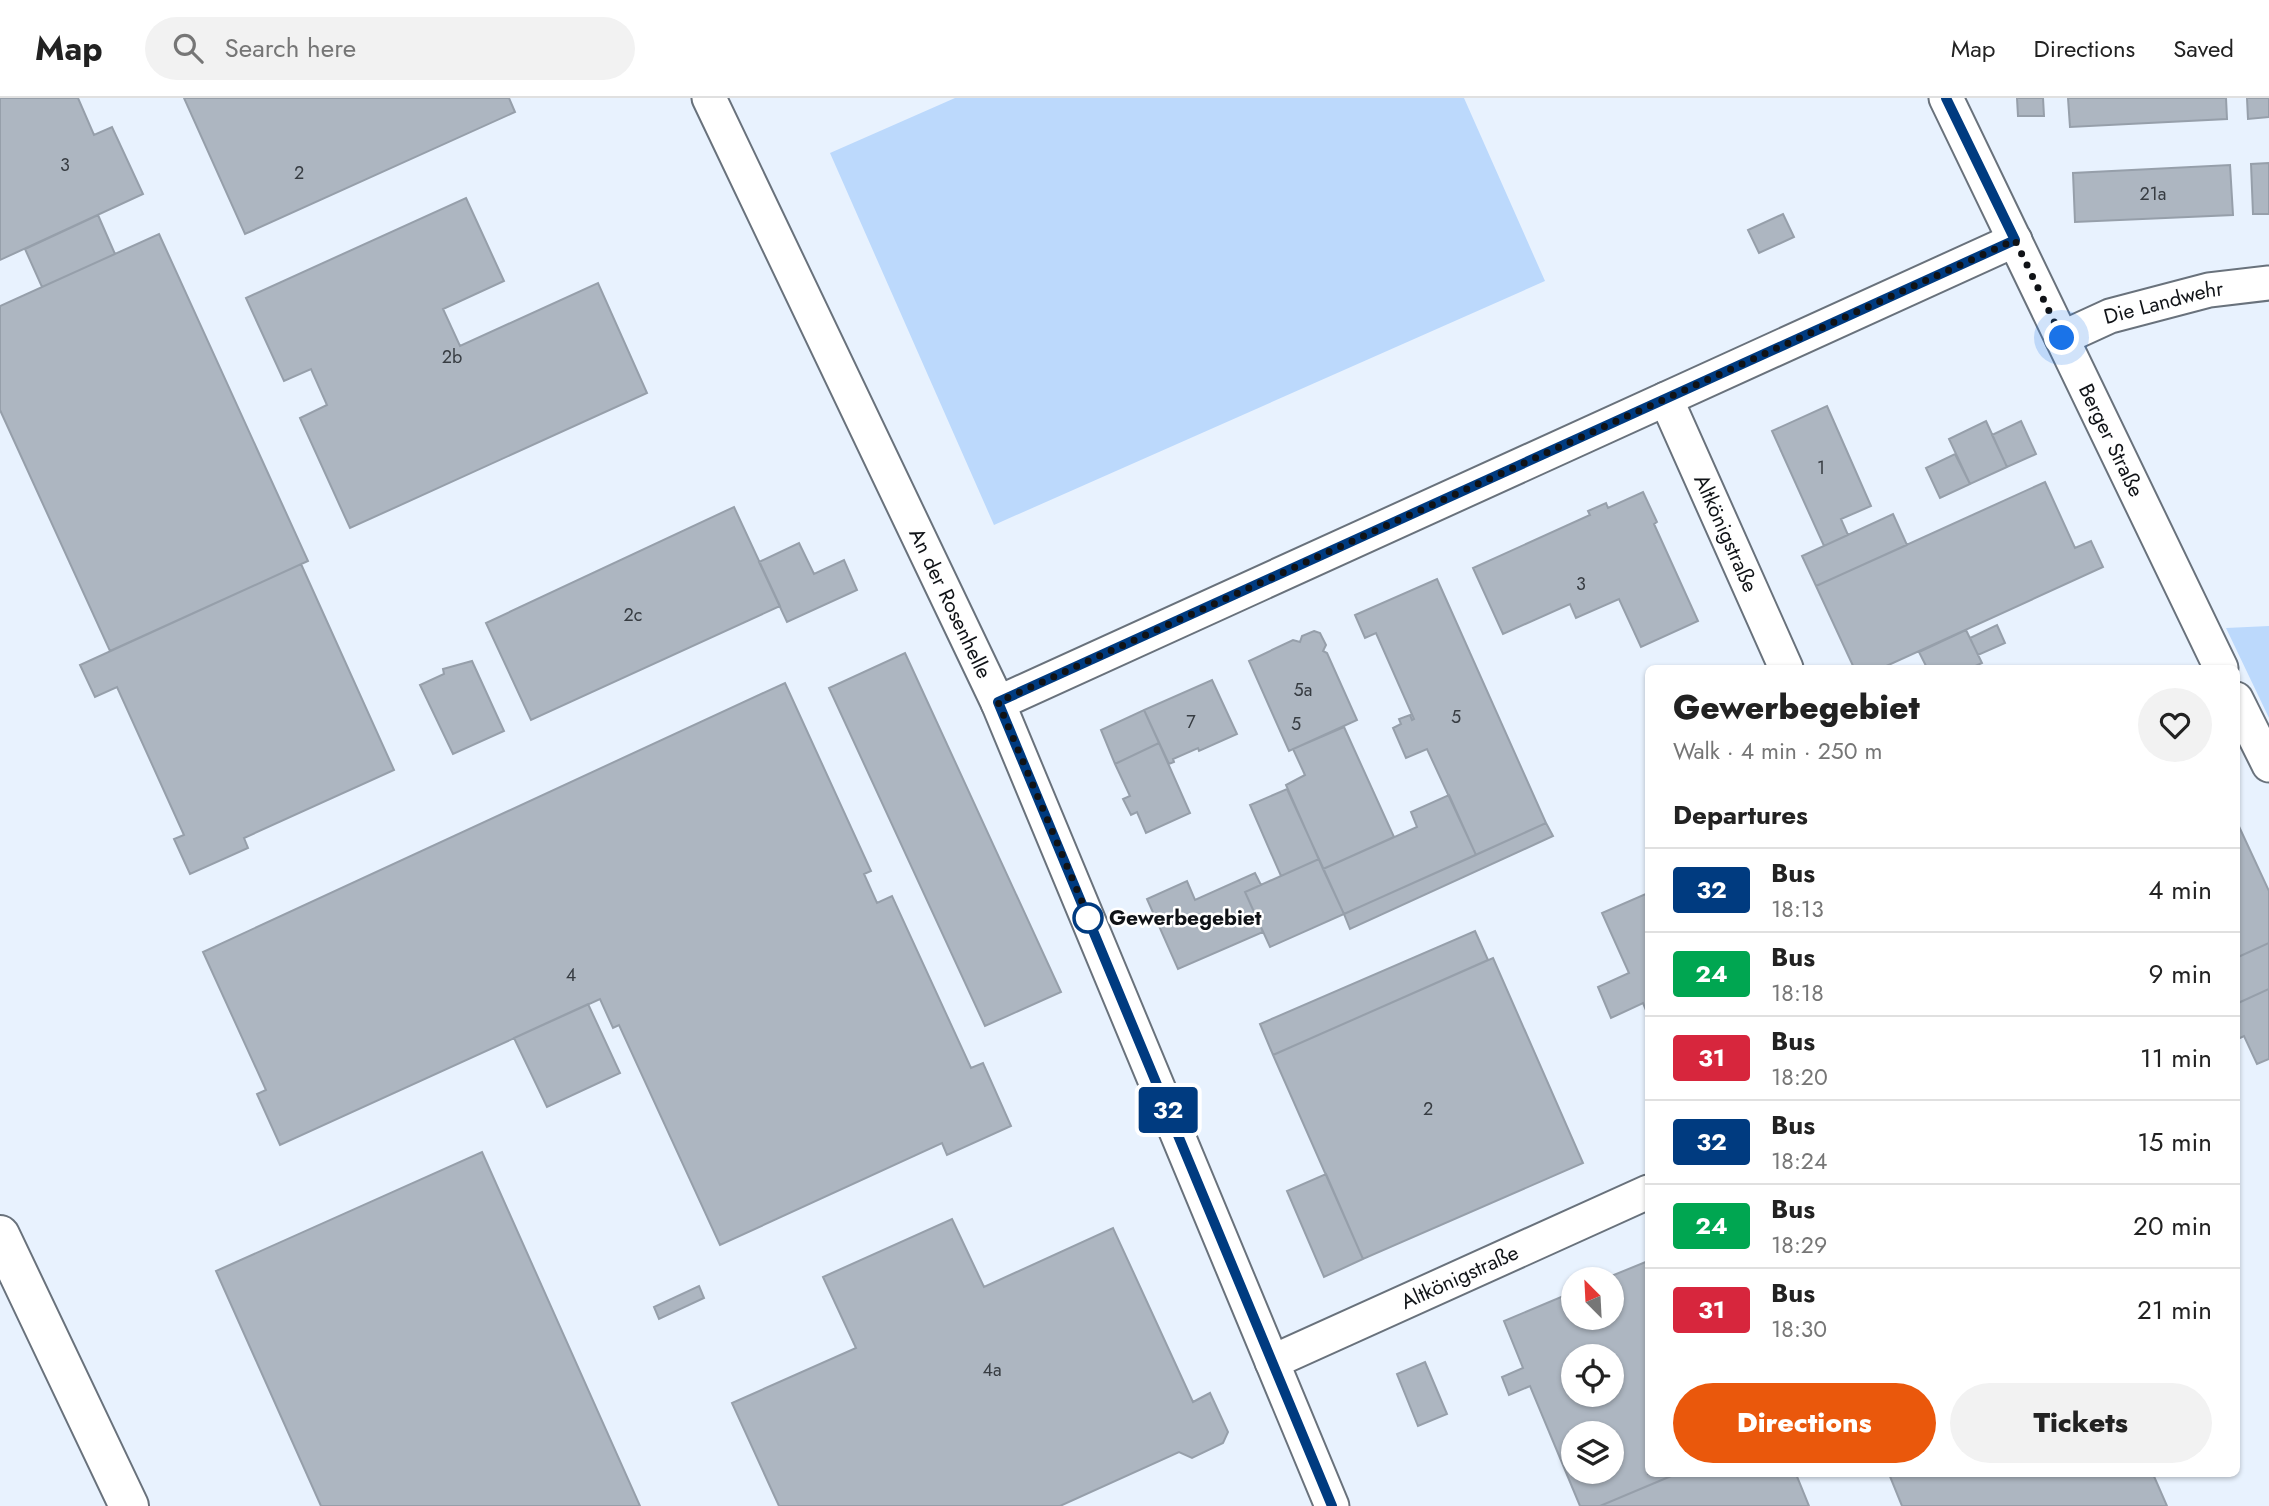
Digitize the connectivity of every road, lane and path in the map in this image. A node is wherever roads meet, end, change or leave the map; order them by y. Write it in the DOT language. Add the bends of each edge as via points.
graph roads {
  1 [pos="709,98"];
  2 [pos="1946,98"];
  3 [pos="2015,240"];
  4 [pos="2269,283"];
  5 [pos="2062,338"];
  6 [pos="1666,399"];
  7 [pos="1785,665"];
  8 [pos="2220,665"];
  9 [pos="998,702"];
  10 [pos="2240,707"];
  11 [pos="2269,765"];
  12 [pos="1645,1193"];
  13 [pos="0,1235"];
  14 [pos="1272,1362"];
  15 [pos="129,1506"];
  16 [pos="1332,1506"];
  1 -- 9 [label="street, An der Rosenhelle"];
  2 -- 3 [label="street, Berger Straße"];
  3 -- 5 [label="street, Berger Straße"];
  3 -- 6 [label="street"];
  4 -- 5 [label="street, Die Landwehr" via="2209,290 2110,316"];
  5 -- 8 [label="street, Berger Straße"];
  6 -- 7 [label="street, Altkönigstraße"];
  6 -- 9 [label="street"];
  9 -- 14 [label="street, An der Rosenhelle"];
  10 -- 11 [label="street"];
  12 -- 14 [label="street, Altkönigstraße"];
  13 -- 15 [label="main road"];
  14 -- 16 [label="street, An der Rosenhelle"];
}
